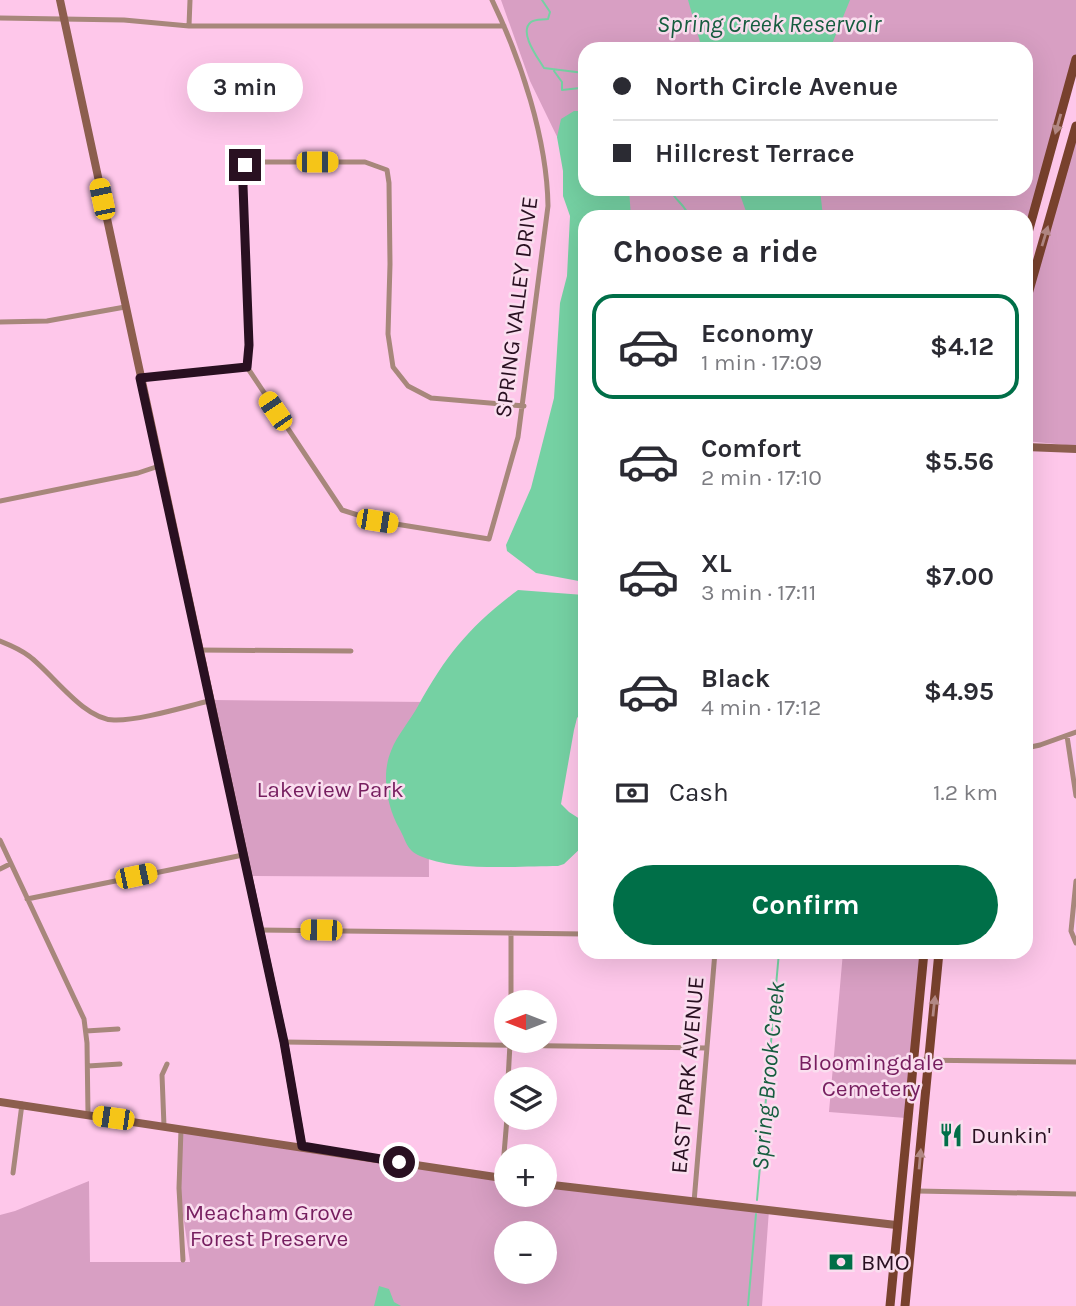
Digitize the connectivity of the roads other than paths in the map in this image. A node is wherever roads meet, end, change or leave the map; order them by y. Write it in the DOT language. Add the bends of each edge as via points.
graph roads {
  1 [pos="60,0"];
  2 [pos="190,0"];
  3 [pos="492,0"];
  4 [pos="0,18"];
  5 [pos="65,19"];
  6 [pos="189,26"];
  7 [pos="504,26"];
  8 [pos="1076,59"];
  9 [pos="1076,126"];
  10 [pos="231,151"];
  11 [pos="245,165"];
  12 [pos="1033,215"];
  13 [pos="1033,276"];
  14 [pos="125,307"];
  15 [pos="0,322"];
  16 [pos="247,367"];
  17 [pos="140,378"];
  18 [pos="524,406"];
  19 [pos="1033,446"];
  20 [pos="1076,449"];
  21 [pos="159,466"];
  22 [pos="0,501"];
  23 [pos="0,641"];
  24 [pos="198,650"];
  25 [pos="351,651"];
  26 [pos="209,701"];
  27 [pos="1076,732"];
  28 [pos="1067,736"];
  29 [pos="1033,746"];
  30 [pos="1076,796"];
  31 [pos="0,840"];
  32 [pos="243,855"];
  33 [pos="10,864"];
  34 [pos="0,869"];
  35 [pos="1076,881"];
  36 [pos="27,899"];
  37 [pos="259,930"];
  38 [pos="511,933"];
  39 [pos="578,934"];
  40 [pos="1075,945"];
  41 [pos="714,959"];
  42 [pos="923,959"];
  43 [pos="938,959"];
  44 [pos="510,990"];
  45 [pos="118,1029"];
  46 [pos="86,1031"];
  47 [pos="284,1042"];
  48 [pos="494,1043"];
  49 [pos="557,1044"];
  50 [pos="707,1048"];
  51 [pos="914,1060"];
  52 [pos="929,1061"];
  53 [pos="1076,1062"];
  54 [pos="121,1064"];
  55 [pos="167,1064"];
  56 [pos="88,1066"];
  57 [pos="0,1102"];
  58 [pos="22,1104"];
  59 [pos="88,1114"];
  60 [pos="164,1126"];
  61 [pos="181,1129"];
  62 [pos="302,1146"];
  63 [pos="13,1172"];
  64 [pos="494,1176"];
  65 [pos="557,1186"];
  66 [pos="917,1191"];
  67 [pos="1076,1194"];
  68 [pos="694,1202"];
  69 [pos="896,1225"];
  70 [pos="913,1227"];
  71 [pos="183,1260"];
  72 [pos="890,1306"];
  73 [pos="905,1306"];
  1 -- 5 [label="street"];
  2 -- 6 [label="street"];
  3 -- 7 [label="street, SPRING VALLEY DRIVE"];
  4 -- 5 [label="street"];
  5 -- 6 [label="street"];
  5 -- 14 [label="street"];
  6 -- 7 [label="street"];
  7 -- 18 [label="street, SPRING VALLEY DRIVE" via="541,139 548,189"];
  8 -- 12 [label="main road, one-way"];
  13 -- 9 [label="main road, one-way"];
  10 -- 11 [label="street"];
  11 -- 16 [label="street"];
  11 -- 18 [label="street" via="365,162 387,170 389,348 397,372 408,386 439,399"];
  14 -- 15 [label="street" via="47,321"];
  14 -- 17 [label="street"];
  16 -- 17 [label="street"];
  16 -- 18 [label="street, SPRING VALLEY DRIVE" via="342,510 377,521 489,539"];
  17 -- 21 [label="street"];
  19 -- 20 [label="street"];
  21 -- 22 [label="street"];
  21 -- 24 [label="street"];
  23 -- 26 [label="street" via="29,656 80,704 106,719 123,720"];
  24 -- 25 [label="street"];
  24 -- 26 [label="street"];
  26 -- 32 [label="street"];
  27 -- 28 [label="street"];
  28 -- 29 [label="street"];
  28 -- 30 [label="street"];
  31 -- 33 [label="street"];
  32 -- 36 [label="street"];
  32 -- 37 [label="street"];
  33 -- 34 [label="street"];
  33 -- 36 [label="street"];
  35 -- 40 [label="street" via="1071,931"];
  36 -- 46 [label="street" via="78,1002"];
  37 -- 38 [label="street"];
  37 -- 47 [label="street"];
  38 -- 39 [label="street"];
  38 -- 44 [label="street"];
  41 -- 50 [label="street, EAST PARK AVENUE"];
  42 -- 51 [label="main road"];
  52 -- 43 [label="main road, one-way"];
  45 -- 46 [label="street"];
  46 -- 56 [label="street"];
  47 -- 48 [label="street"];
  47 -- 62 [label="street"];
  49 -- 50 [label="street"];
  50 -- 68 [label="street, EAST PARK AVENUE"];
  51 -- 52 [label="street"];
  51 -- 69 [label="main road"];
  52 -- 53 [label="street"];
  66 -- 52 [label="main road, one-way"];
  54 -- 56 [label="street"];
  55 -- 60 [label="street" via="162,1075"];
  56 -- 59 [label="street"];
  57 -- 58 [label="street"];
  58 -- 59 [label="street"];
  58 -- 63 [label="street"];
  59 -- 60 [label="street"];
  60 -- 61 [label="street"];
  61 -- 62 [label="street"];
  61 -- 71 [label="street"];
  62 -- 64 [label="street"];
  65 -- 68 [label="street"];
  66 -- 67 [label="street"];
  66 -- 70 [label="main road"];
  68 -- 69 [label="street"];
  69 -- 70 [label="street"];
  69 -- 72 [label="main road"];
  70 -- 73 [label="main road"];
}
